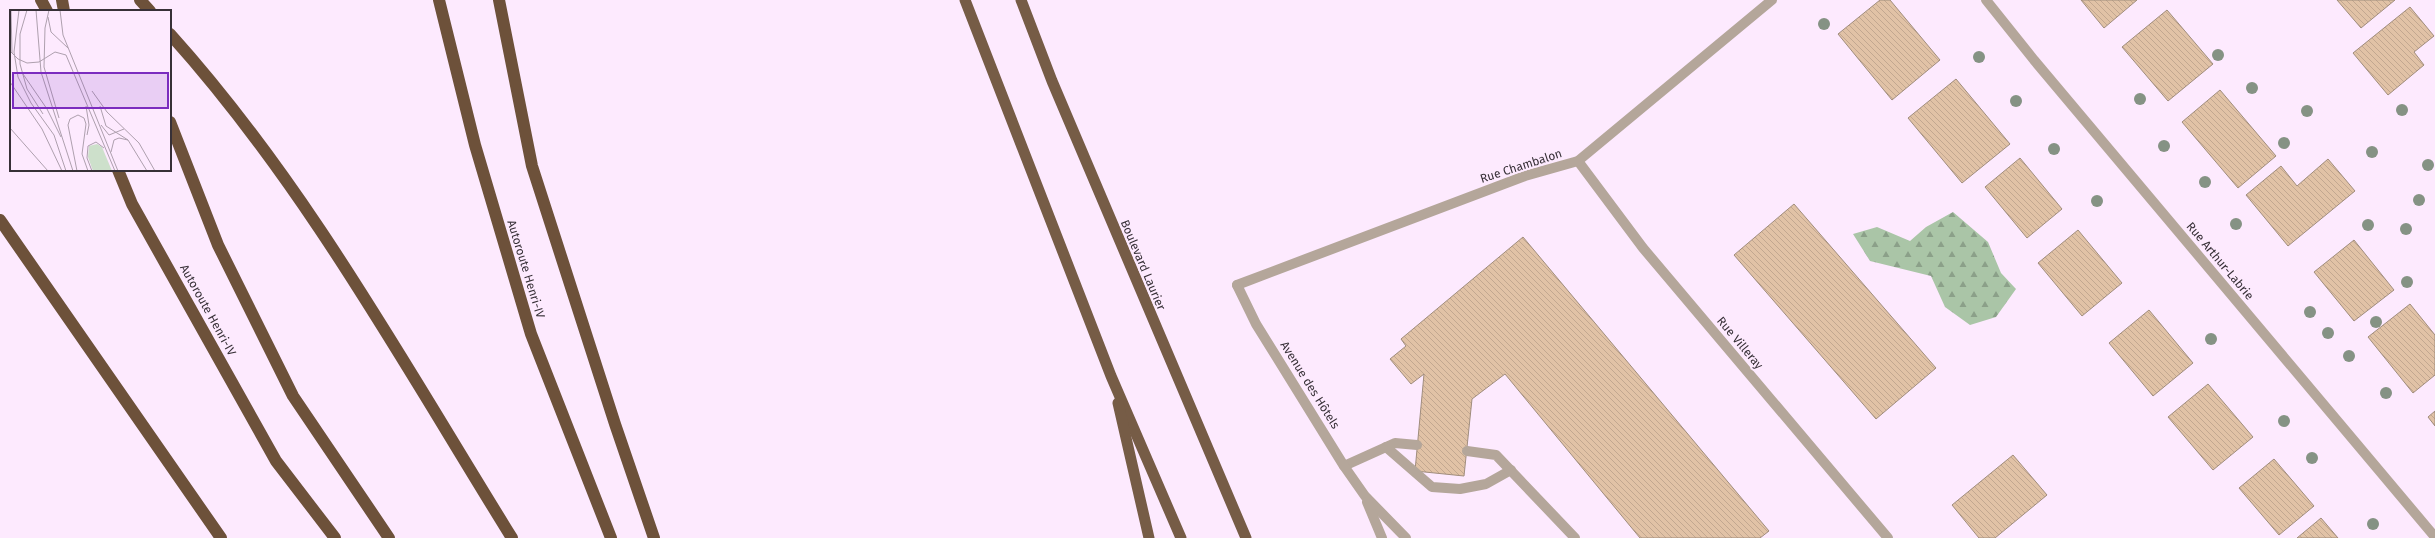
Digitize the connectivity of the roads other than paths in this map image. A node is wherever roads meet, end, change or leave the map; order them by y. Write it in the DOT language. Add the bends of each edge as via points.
graph roads {
  1 [pos="41,0"];
  2 [pos="62,0"];
  3 [pos="136,0"];
  4 [pos="140,0"];
  5 [pos="439,0"];
  6 [pos="499,0"];
  7 [pos="965,0"];
  8 [pos="1021,0"];
  9 [pos="1772,0"];
  10 [pos="1986,0"];
  11 [pos="46,10"];
  12 [pos="64,10"];
  13 [pos="138,10"];
  14 [pos="149,10"];
  15 [pos="171,35"];
  16 [pos="171,125"];
  17 [pos="1578,161"];
  18 [pos="118,171"];
  19 [pos="0,220"];
  20 [pos="1237,284"];
  21 [pos="1112,376"];
  22 [pos="1417,445"];
  23 [pos="1386,448"];
  24 [pos="1467,451"];
  25 [pos="1344,466"];
  26 [pos="1511,470"];
  27 [pos="1365,496"];
  28 [pos="2435,536"];
  29 [pos="221,538"];
  30 [pos="336,538"];
  31 [pos="389,538"];
  32 [pos="512,538"];
  33 [pos="611,538"];
  34 [pos="654,538"];
  35 [pos="1149,538"];
  36 [pos="1181,538"];
  37 [pos="1246,538"];
  38 [pos="1382,538"];
  39 [pos="1406,538"];
  40 [pos="1575,538"];
  41 [pos="1888,538"];
  1 -- 11 [label="highway"];
  2 -- 12 [label="highway"];
  3 -- 13 [label="highway"];
  4 -- 14 [label="highway"];
  5 -- 33 [label="highway, Autoroute Henri-IV" via="475,145 531,334"];
  6 -- 34 [label="highway" via="532,166"];
  7 -- 21 [label="highway"];
  8 -- 37 [label="highway, Boulevard Laurier" via="1052,81"];
  9 -- 17 [label="street, Rue Chambalon"];
  10 -- 28 [label="street, Rue Arthur-Labrie" via="2039,67"];
  15 -- 32 [label="highway" via="204,71 317,223"];
  16 -- 31 [label="highway" via="218,245 293,396"];
  17 -- 20 [label="street, Rue Chambalon" via="1525,176"];
  17 -- 41 [label="street, Rue Villeray" via="1643,248"];
  18 -- 30 [label="highway, Autoroute Henri-IV" via="132,204 276,461"];
  19 -- 29 [label="highway"];
  20 -- 25 [label="street, Avenue des Hôtels" via="1256,324"];
  21 -- 35 [label="highway"];
  21 -- 36 [label="highway"];
  22 -- 23 [label="street" via="1395,444"];
  23 -- 25 [label="street"];
  23 -- 26 [label="street" via="1432,487 1460,489 1486,484"];
  24 -- 26 [label="street" via="1496,455"];
  25 -- 27 [label="street, Avenue des Hôtels"];
  26 -- 40 [label="street"];
  27 -- 38 [label="street, Avenue des Hôtels"];
  27 -- 39 [label="street, Avenue des Hôtels"];
}
